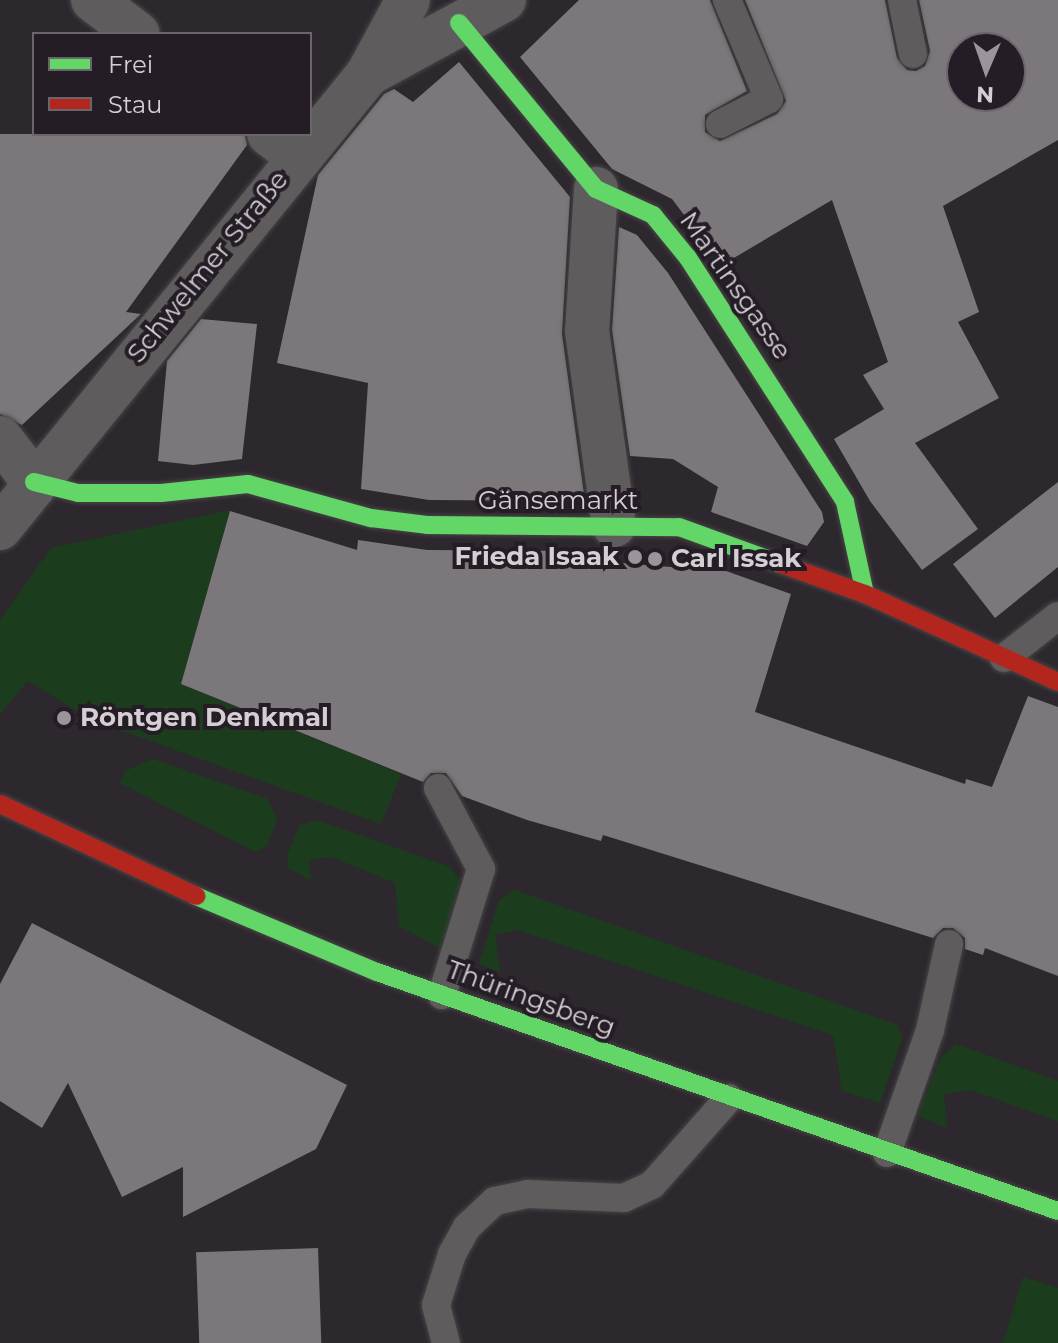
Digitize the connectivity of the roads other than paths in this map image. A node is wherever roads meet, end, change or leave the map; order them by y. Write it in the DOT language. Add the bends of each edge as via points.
graph roads {
  1 [pos="93,0"];
  2 [pos="408,0"];
  3 [pos="504,0"];
  4 [pos="727,0"];
  5 [pos="902,0"];
  6 [pos="459,23"];
  7 [pos="135,32"];
  8 [pos="913,54"];
  9 [pos="368,74"];
  10 [pos="312,121"];
  11 [pos="720,124"];
  12 [pos="284,145"];
  13 [pos="596,189"];
  14 [pos="0,438"];
  15 [pos="34,482"];
  16 [pos="614,525"];
  17 [pos="0,528"];
  18 [pos="865,594"];
  19 [pos="1058,616"];
  20 [pos="1004,658"];
  21 [pos="1058,682"];
  22 [pos="438,788"];
  23 [pos="0,804"];
  24 [pos="949,944"];
  25 [pos="442,995"];
  26 [pos="729,1098"];
  27 [pos="887,1153"];
  28 [pos="1058,1211"];
  29 [pos="446,1343"];
  1 -- 7 [label="street"];
  2 -- 9 [label="street, Schwelmer Straße"];
  3 -- 6 [label="street"];
  4 -- 11 [label="lane" via="769,99"];
  5 -- 8 [label="lane"];
  6 -- 9 [label="street"];
  6 -- 13 [label="street, Martinsgasse"];
  9 -- 10 [label="street, Schwelmer Straße"];
  12 -- 15 [label="street, Schwelmer Straße"];
  13 -- 16 [label="street" via="587,331"];
  13 -- 18 [label="street, Martinsgasse" via="653,215 749,347 845,502"];
  14 -- 15 [label="street"];
  15 -- 16 [label="street, Gänsemarkt" via="78,493 161,493 248,484 371,518 427,525"];
  15 -- 17 [label="street, Schwelmer Straße"];
  16 -- 18 [label="street, Gänsemarkt" via="705,532"];
  18 -- 20 [label="street, Gänsemarkt"];
  19 -- 20 [label="lane"];
  20 -- 21 [label="street, Gänsemarkt"];
  22 -- 25 [label="lane" via="481,869"];
  23 -- 25 [label="street, Thüringsberg" via="248,920"];
  24 -- 27 [label="lane" via="930,1030"];
  25 -- 26 [label="street, Thüringsberg"];
  26 -- 27 [label="street, Thüringsberg"];
  26 -- 29 [label="lane" via="652,1185 624,1198 527,1194 495,1201 462,1234 436,1305"];
  27 -- 28 [label="street, Thüringsberg"];
}
